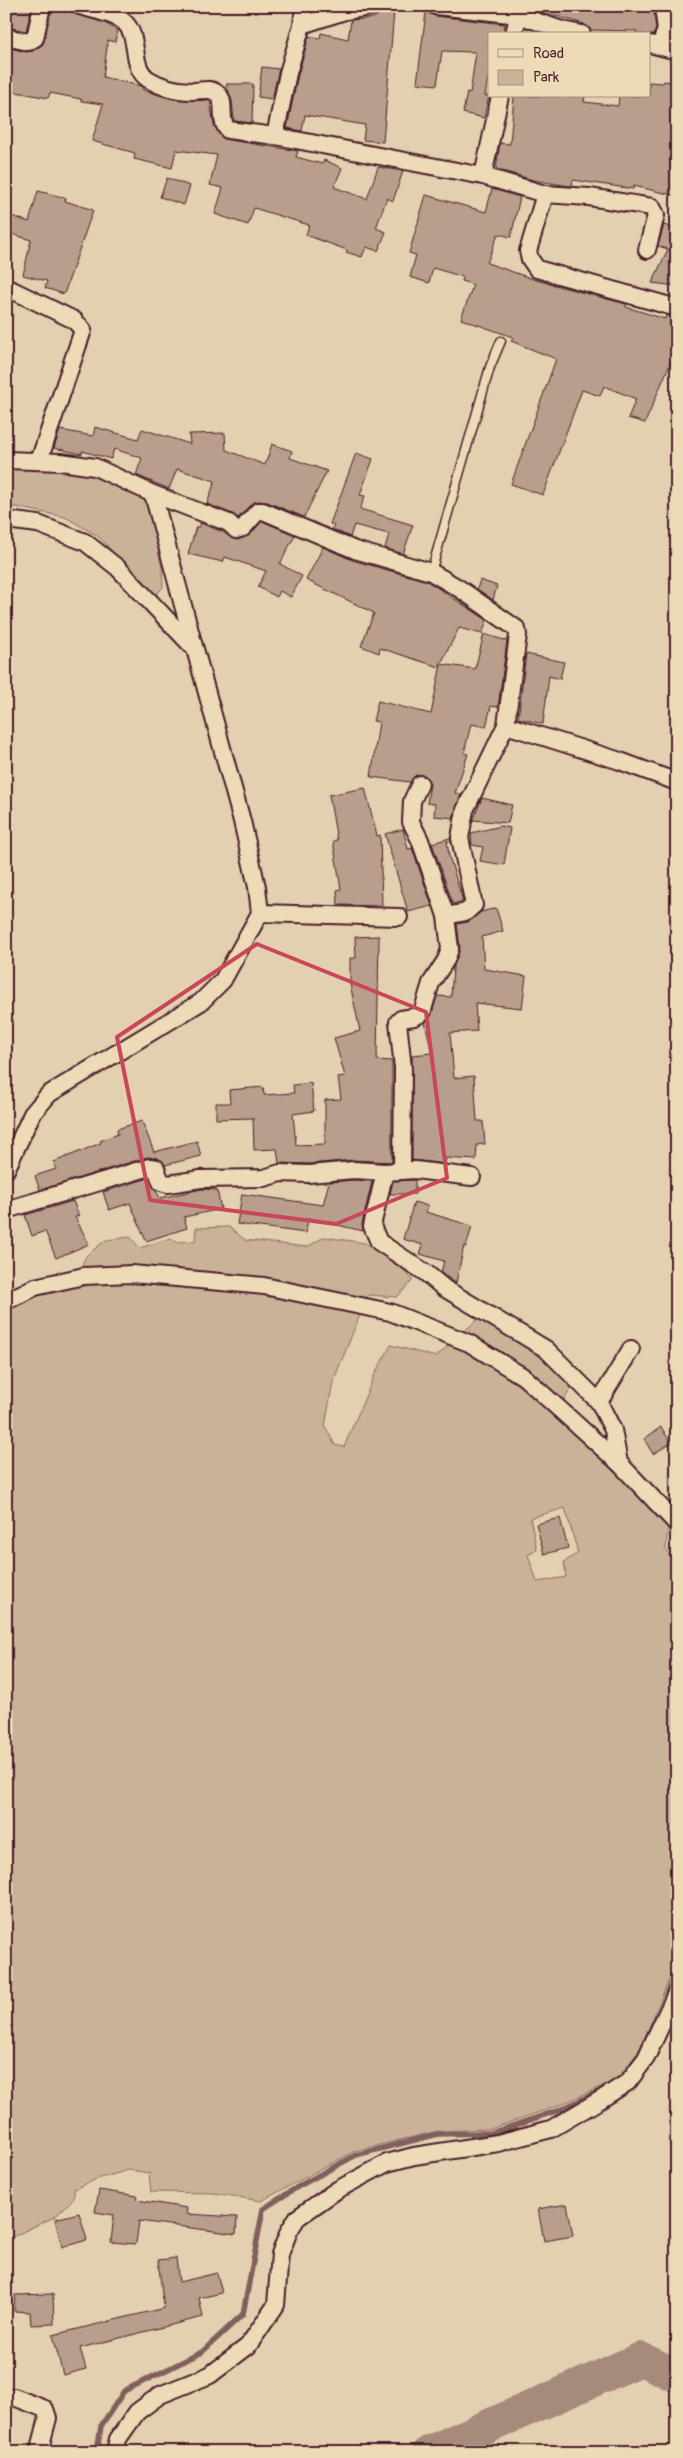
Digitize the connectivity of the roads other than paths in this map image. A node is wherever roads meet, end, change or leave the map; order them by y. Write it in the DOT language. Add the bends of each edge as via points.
graph roads {
  1 [pos="42,6"];
  2 [pos="80,6"];
  3 [pos="304,6"];
  4 [pos="376,6"];
  5 [pos="436,6"];
  6 [pos="663,6"];
  7 [pos="519,11"];
  8 [pos="302,25"];
  9 [pos="514,32"];
  10 [pos="572,32"];
  11 [pos="6,37"];
  12 [pos="654,45"];
  13 [pos="677,52"];
  14 [pos="500,98"];
  15 [pos="275,136"];
  16 [pos="483,176"];
  17 [pos="545,194"];
  18 [pos="647,250"];
  19 [pos="6,287"];
  20 [pos="677,308"];
  21 [pos="501,341"];
  22 [pos="6,460"];
  23 [pos="39,461"];
  24 [pos="153,494"];
  25 [pos="6,520"];
  26 [pos="431,572"];
  27 [pos="195,649"];
  28 [pos="506,725"];
  29 [pos="677,782"];
  30 [pos="420,784"];
  31 [pos="260,913"];
  32 [pos="446,916"];
  33 [pos="399,917"];
  34 [pos="6,1170"];
  35 [pos="402,1171"];
  36 [pos="385,1172"];
  37 [pos="472,1177"];
  38 [pos="6,1210"];
  39 [pos="6,1301"];
  40 [pos="631,1349"];
  41 [pos="599,1402"];
  42 [pos="619,1463"];
  43 [pos="677,1524"];
  44 [pos="677,1991"];
  45 [pos="6,2400"];
  46 [pos="39,2452"];
  47 [pos="115,2452"];
  1 -- 11 [label="street" via="35,38 28,42"];
  2 -- 15 [label="street" via="122,19 130,27 139,66 146,78 176,89 210,89 221,98 224,126 228,130"];
  3 -- 8 [label="street"];
  4 -- 8 [label="street" via="345,11"];
  5 -- 7 [label="street"];
  6 -- 12 [label="street" via="666,30"];
  7 -- 9 [label="street"];
  7 -- 10 [label="street"];
  8 -- 15 [label="street"];
  12 -- 13 [label="street"];
  14 -- 16 [label="street"];
  15 -- 16 [label="street"];
  16 -- 17 [label="street"];
  17 -- 18 [label="street" via="652,207 656,215"];
  17 -- 20 [label="street" via="528,252 536,269"];
  19 -- 23 [label="street" via="74,320 83,330"];
  21 -- 26 [label="lane" via="490,367"];
  22 -- 23 [label="street"];
  23 -- 24 [label="street" via="95,467"];
  24 -- 26 [label="street" via="229,523 236,530 243,528 258,511 263,511 355,550"];
  24 -- 27 [label="street"];
  25 -- 27 [label="street" via="38,524 85,542 118,568"];
  26 -- 28 [label="street" via="517,629"];
  27 -- 31 [label="street" via="242,821"];
  28 -- 29 [label="street"];
  28 -- 32 [label="street" via="465,810 460,838 474,905 466,912"];
  30 -- 32 [label="street" via="412,801 411,822"];
  31 -- 33 [label="street"];
  31 -- 34 [label="street" via="223,980 202,1002 49,1094 32,1114"];
  32 -- 35 [label="street" via="448,956 431,983 422,1013 398,1022 403,1068"];
  35 -- 36 [label="street"];
  35 -- 37 [label="street"];
  36 -- 38 [label="street" via="280,1173 264,1178 201,1179 168,1184 161,1182 156,1168 150,1167"];
  36 -- 41 [label="street" via="372,1226 380,1242 444,1288 546,1349"];
  39 -- 42 [label="street" via="35,1287 84,1276 132,1274 264,1286 390,1312 469,1343 524,1377"];
  40 -- 41 [label="street"];
  41 -- 42 [label="street" via="613,1430"];
  42 -- 43 [label="street"];
  44 -- 47 [label="street" via="646,2058 628,2082 600,2100 551,2129 498,2143 387,2163 337,2190 297,2218 288,2231 280,2254 276,2306 248,2346 210,2375 160,2396 137,2412 118,2439"];
  45 -- 46 [label="street" via="14,2397 45,2409 48,2418"];
}
